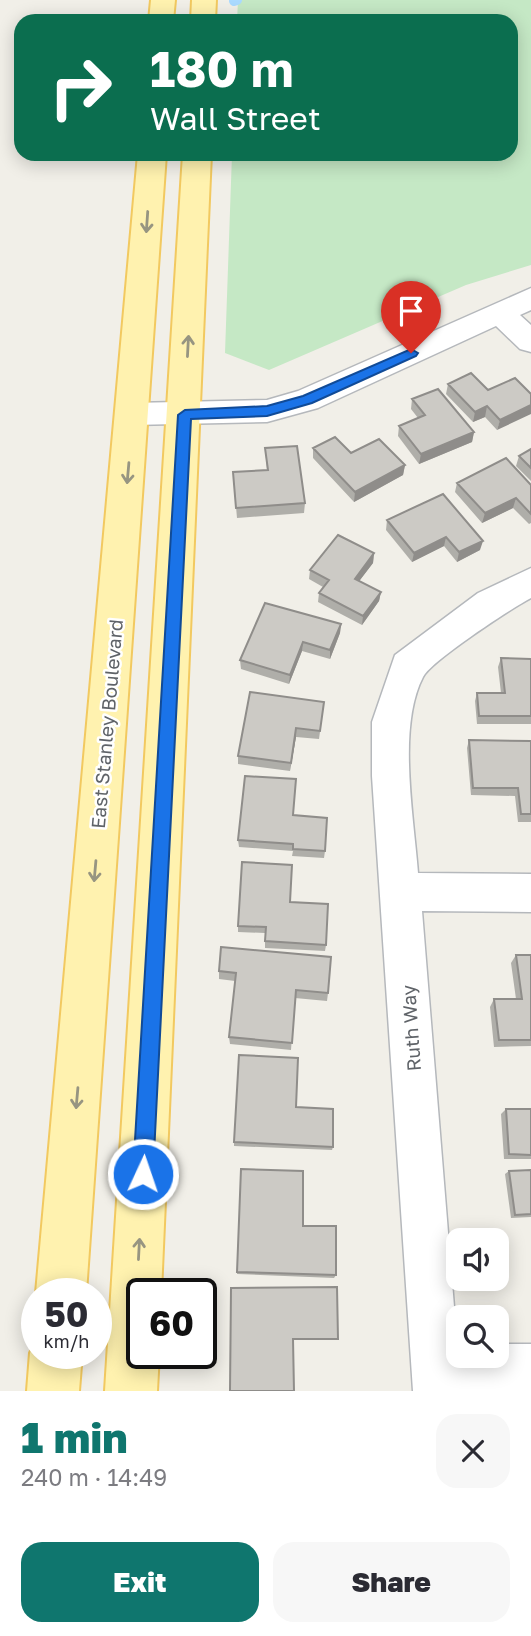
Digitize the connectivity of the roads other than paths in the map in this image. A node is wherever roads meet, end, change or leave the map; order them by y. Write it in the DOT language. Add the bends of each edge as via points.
graph roads {
  1 [pos="151,161"];
  2 [pos="197,161"];
  3 [pos="531,298"];
  4 [pos="500,313"];
  5 [pos="531,342"];
  6 [pos="132,414"];
  7 [pos="185,415"];
  8 [pos="531,582"];
  9 [pos="401,892"];
  10 [pos="531,893"];
  11 [pos="62,1278"];
  12 [pos="531,1368"];
  13 [pos="55,1369"];
  14 [pos="437,1380"];
  15 [pos="53,1391"];
  16 [pos="131,1391"];
  1 -- 6 [label="main road, East Stanley Boulevard, one-way"];
  7 -- 2 [label="main road, one-way"];
  3 -- 4 [label="street"];
  4 -- 5 [label="street"];
  4 -- 7 [label="street" via="307,400 267,411"];
  6 -- 7 [label="street"];
  6 -- 11 [label="main road, East Stanley Boulevard, one-way"];
  16 -- 7 [label="main road, one-way"];
  8 -- 9 [label="street, Ruth Way" via="490,603 408,666 391,722"];
  9 -- 10 [label="street"];
  9 -- 14 [label="street, Ruth Way"];
  12 -- 14 [label="street"];
  13 -- 15 [label="main road"];
}
